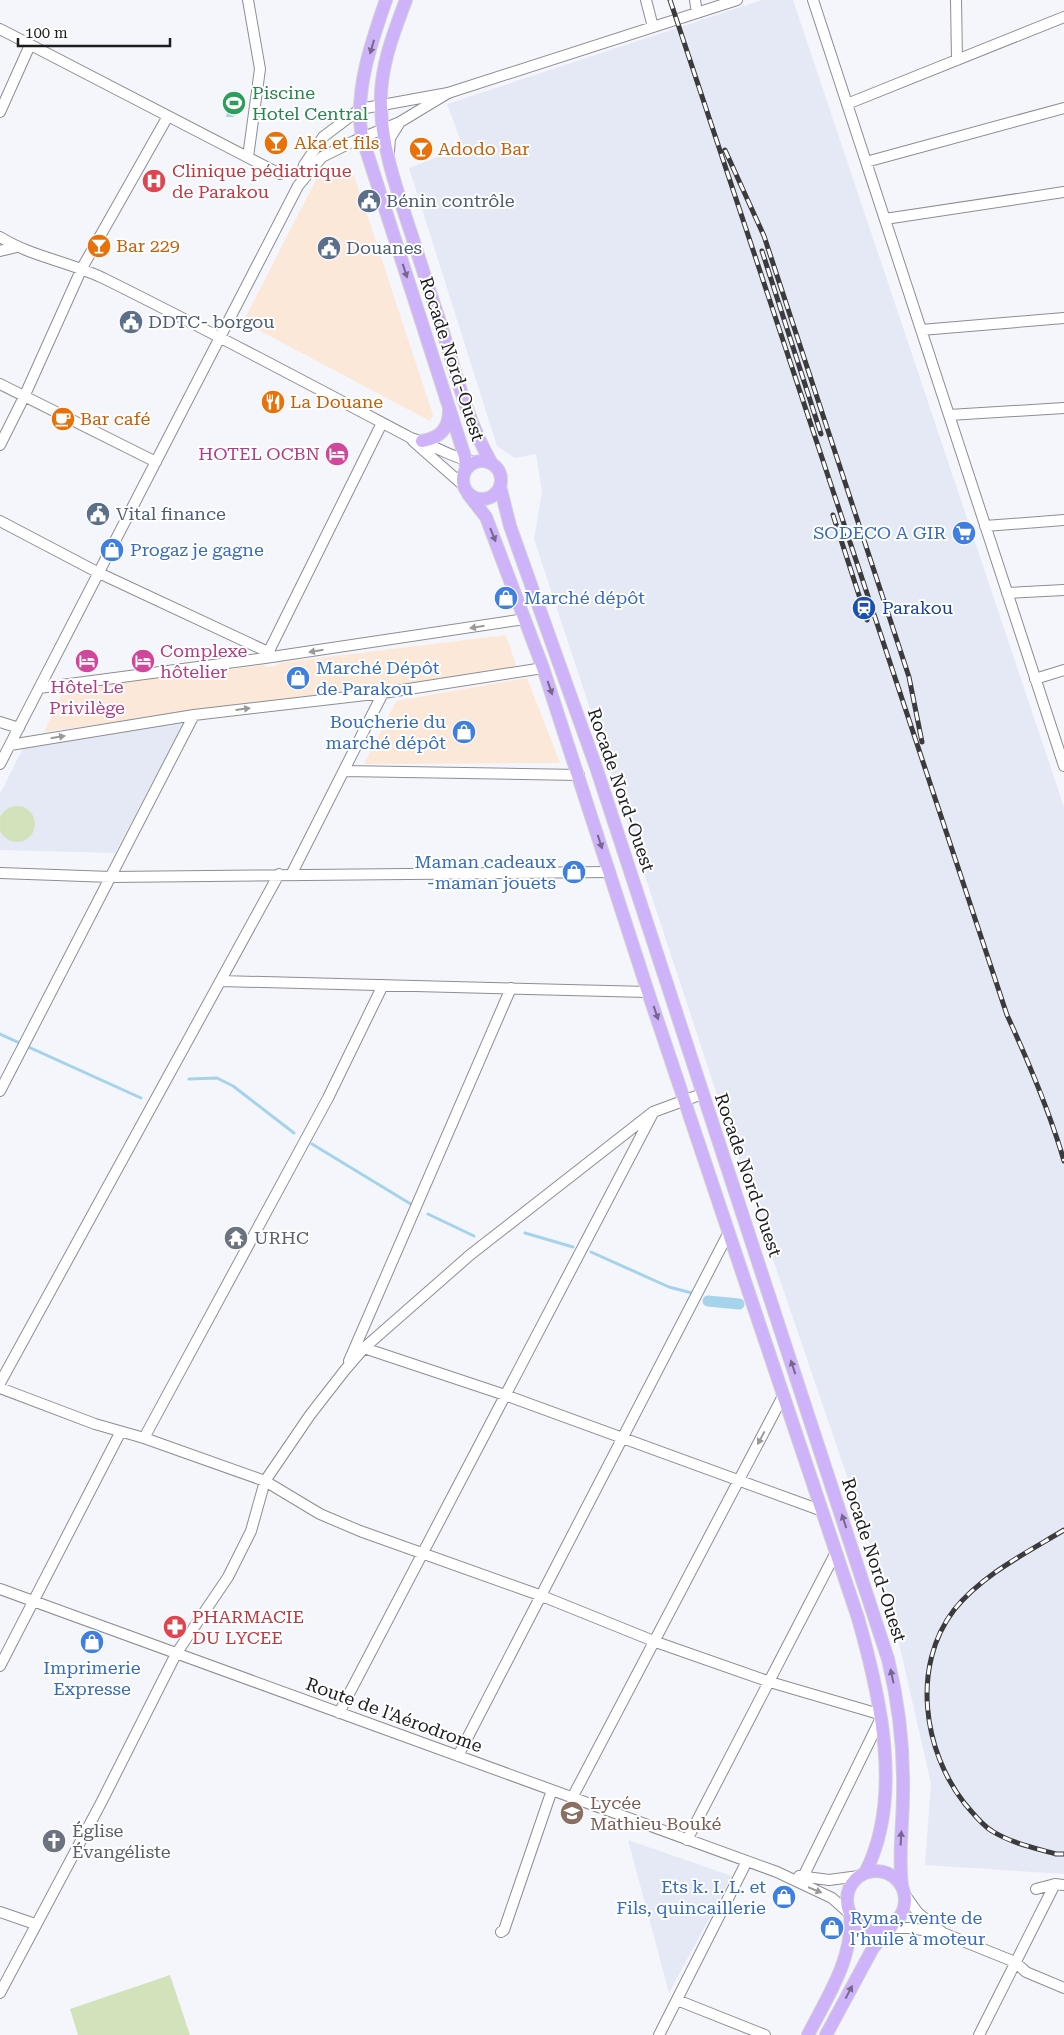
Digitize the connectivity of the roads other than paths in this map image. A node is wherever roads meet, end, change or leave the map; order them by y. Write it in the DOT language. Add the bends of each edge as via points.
graph roads {
  1 [pos="248,0"];
  2 [pos="386,0"];
  3 [pos="406,0"];
  4 [pos="646,0"];
  5 [pos="695,0"];
  6 [pos="737,0"];
  7 [pos="813,0"];
  8 [pos="956,0"];
  9 [pos="697,13"];
  10 [pos="1064,17"];
  11 [pos="653,27"];
  12 [pos="0,29"];
  13 [pos="30,45"];
  14 [pos="957,60"];
  15 [pos="448,93"];
  16 [pos="380,104"];
  17 [pos="847,104"];
  18 [pos="1064,108"];
  19 [pos="360,109"];
  20 [pos="0,112"];
  21 [pos="168,116"];
  22 [pos="400,122"];
  23 [pos="383,129"];
  24 [pos="362,137"];
  25 [pos="248,157"];
  26 [pos="388,157"];
  27 [pos="866,162"];
  28 [pos="280,174"];
  29 [pos="298,186"];
  30 [pos="1064,192"];
  31 [pos="885,219"];
  32 [pos="0,237"];
  33 [pos="17,247"];
  34 [pos="0,250"];
  35 [pos="82,268"];
  36 [pos="1064,318"];
  37 [pos="921,330"];
  38 [pos="221,336"];
  39 [pos="0,384"];
  40 [pos="24,396"];
  41 [pos="449,405"];
  42 [pos="1064,408"];
  43 [pos="949,415"];
  44 [pos="382,423"];
  45 [pos="416,440"];
  46 [pos="0,445"];
  47 [pos="156,462"];
  48 [pos="491,462"];
  49 [pos="469,464"];
  50 [pos="500,486"];
  51 [pos="466,489"];
  52 [pos="1064,520"];
  53 [pos="0,522"];
  54 [pos="985,526"];
  55 [pos="99,573"];
  56 [pos="1064,590"];
  57 [pos="1007,592"];
  58 [pos="525,619"];
  59 [pos="266,655"];
  60 [pos="543,668"];
  61 [pos="1064,670"];
  62 [pos="1036,679"];
  63 [pos="39,688"];
  64 [pos="383,693"];
  65 [pos="194,715"];
  66 [pos="0,722"];
  67 [pos="19,728"];
  68 [pos="10,745"];
  69 [pos="0,764"];
  70 [pos="1064,766"];
  71 [pos="344,771"];
  72 [pos="579,775"];
  73 [pos="610,872"];
  74 [pos="0,873"];
  75 [pos="279,874"];
  76 [pos="291,875"];
  77 [pos="111,877"];
  78 [pos="221,981"];
  79 [pos="383,985"];
  80 [pos="511,988"];
  81 [pos="648,992"];
  82 [pos="0,1091"];
  83 [pos="702,1094"];
  84 [pos="686,1100"];
  85 [pos="654,1112"];
  86 [pos="729,1232"];
  87 [pos="364,1348"];
  88 [pos="345,1370"];
  89 [pos="0,1382"];
  90 [pos="0,1388"];
  91 [pos="505,1395"];
  92 [pos="783,1396"];
  93 [pos="120,1432"];
  94 [pos="144,1438"];
  95 [pos="622,1438"];
  96 [pos="739,1480"];
  97 [pos="265,1481"];
  98 [pos="820,1510"];
  99 [pos="835,1554"];
  100 [pos="423,1555"];
  101 [pos="0,1589"];
  102 [pos="542,1596"];
  103 [pos="33,1601"];
  104 [pos="656,1642"];
  105 [pos="176,1654"];
  106 [pos="0,1666"];
  107 [pos="770,1682"];
  108 [pos="339,1713"];
  109 [pos="880,1717"];
  110 [pos="458,1756"];
  111 [pos="552,1790"];
  112 [pos="572,1798"];
  113 [pos="687,1840"];
  114 [pos="747,1861"];
  115 [pos="777,1872"];
  116 [pos="862,1874"];
  117 [pos="803,1877"];
  118 [pos="1059,1884"];
  119 [pos="1036,1889"];
  120 [pos="903,1891"];
  121 [pos="0,1912"];
  122 [pos="850,1914"];
  123 [pos="35,1924"];
  124 [pos="889,1926"];
  125 [pos="501,1932"];
  126 [pos="943,1933"];
  127 [pos="1015,1962"];
  128 [pos="1064,1988"];
  129 [pos="0,1993"];
  130 [pos="677,2000"];
  131 [pos="659,2035"];
  132 [pos="765,2035"];
  133 [pos="808,2035"];
  134 [pos="826,2035"];
  135 [pos="979,2035"];
  1 -- 25 [label="street" via="260,69"];
  2 -- 19 [label="main road, Rocade Nord-Ouest, one-way" via="366,68"];
  3 -- 16 [label="main road, Rocade Nord-Ouest" via="383,72"];
  4 -- 11 [label="street"];
  5 -- 9 [label="street"];
  6 -- 9 [label="street"];
  7 -- 17 [label="street"];
  8 -- 14 [label="street"];
  9 -- 11 [label="street"];
  10 -- 14 [label="street"];
  11 -- 15 [label="street"];
  12 -- 13 [label="street"];
  13 -- 20 [label="street"];
  13 -- 21 [label="street"];
  14 -- 17 [label="street"];
  15 -- 16 [label="street"];
  15 -- 22 [label="street"];
  16 -- 19 [label="street"];
  16 -- 23 [label="main road, Rocade Nord-Ouest"];
  17 -- 27 [label="street"];
  18 -- 27 [label="street"];
  19 -- 24 [label="main road, Rocade Nord-Ouest"];
  19 -- 29 [label="street" via="322,137 304,165"];
  21 -- 25 [label="street"];
  21 -- 35 [label="street"];
  22 -- 23 [label="street"];
  22 -- 26 [label="street" via="390,138"];
  23 -- 24 [label="street"];
  23 -- 26 [label="main road, Rocade Nord-Ouest"];
  24 -- 29 [label="street" via="322,157"];
  24 -- 41 [label="main road, Rocade Nord-Ouest, one-way"];
  25 -- 28 [label="street"];
  26 -- 48 [label="main road, Rocade Nord-Ouest" via="465,401 483,450"];
  27 -- 31 [label="street"];
  29 -- 38 [label="street"];
  30 -- 31 [label="street"];
  31 -- 37 [label="street"];
  32 -- 33 [label="street"];
  33 -- 34 [label="street"];
  33 -- 35 [label="street"];
  35 -- 38 [label="street"];
  35 -- 40 [label="street"];
  36 -- 37 [label="street"];
  37 -- 43 [label="street"];
  38 -- 44 [label="street"];
  38 -- 47 [label="street"];
  39 -- 40 [label="street"];
  40 -- 46 [label="street"];
  40 -- 47 [label="street"];
  41 -- 45 [label="main road" via="445,429 436,437"];
  41 -- 49 [label="main road, Rocade Nord-Ouest"];
  42 -- 43 [label="street"];
  43 -- 54 [label="street"];
  44 -- 45 [label="street"];
  44 -- 59 [label="street"];
  45 -- 49 [label="street"];
  45 -- 51 [label="street"];
  47 -- 55 [label="street"];
  48 -- 49 [label="main road"];
  48 -- 50 [label="main road" via="501,475"];
  49 -- 51 [label="main road"];
  50 -- 51 [label="main road" via="494,495 484,499"];
  50 -- 83 [label="main road, Rocade Nord-Ouest" via="510,526 596,767"];
  51 -- 58 [label="main road, Rocade Nord-Ouest, one-way" via="486,516"];
  52 -- 54 [label="street"];
  53 -- 55 [label="street"];
  54 -- 57 [label="street"];
  55 -- 59 [label="street"];
  55 -- 63 [label="street"];
  56 -- 57 [label="street"];
  57 -- 62 [label="street"];
  58 -- 59 [label="street, one-way"];
  58 -- 60 [label="main road, Rocade Nord-Ouest"];
  59 -- 63 [label="street"];
  60 -- 64 [label="street"];
  60 -- 72 [label="main road, Rocade Nord-Ouest, one-way"];
  61 -- 62 [label="street"];
  62 -- 70 [label="street"];
  63 -- 67 [label="street"];
  65 -- 64 [label="street, one-way"];
  64 -- 71 [label="street"];
  68 -- 65 [label="street, one-way"];
  65 -- 77 [label="street"];
  66 -- 67 [label="street"];
  67 -- 68 [label="street"];
  68 -- 69 [label="street"];
  71 -- 72 [label="street"];
  71 -- 76 [label="street"];
  72 -- 73 [label="main road, Rocade Nord-Ouest, one-way"];
  73 -- 76 [label="street"];
  73 -- 81 [label="main road, Rocade Nord-Ouest"];
  74 -- 77 [label="street"];
  75 -- 76 [label="street"];
  75 -- 77 [label="street"];
  75 -- 78 [label="street"];
  77 -- 82 [label="street"];
  78 -- 79 [label="street"];
  78 -- 89 [label="street"];
  79 -- 80 [label="street"];
  79 -- 94 [label="street" via="328,1098"];
  80 -- 81 [label="street"];
  80 -- 88 [label="street"];
  81 -- 84 [label="main road, Rocade Nord-Ouest, one-way"];
  83 -- 84 [label="street"];
  120 -- 83 [label="main road, Rocade Nord-Ouest, one-way" via="900,1856 902,1738 888,1659"];
  84 -- 85 [label="street"];
  84 -- 86 [label="main road, Rocade Nord-Ouest"];
  85 -- 87 [label="street" via="517,1216"];
  85 -- 91 [label="street"];
  86 -- 92 [label="main road, Rocade Nord-Ouest"];
  86 -- 95 [label="street"];
  87 -- 88 [label="street"];
  87 -- 91 [label="street"];
  88 -- 97 [label="street"];
  90 -- 93 [label="street"];
  91 -- 95 [label="street"];
  91 -- 100 [label="street"];
  92 -- 96 [label="street, one-way"];
  92 -- 98 [label="main road, Rocade Nord-Ouest"];
  93 -- 94 [label="street"];
  93 -- 103 [label="street"];
  94 -- 97 [label="street"];
  95 -- 96 [label="street"];
  95 -- 102 [label="street"];
  96 -- 98 [label="street"];
  96 -- 104 [label="street"];
  97 -- 100 [label="street" via="320,1514"];
  97 -- 105 [label="street" via="252,1531 228,1577"];
  98 -- 99 [label="main road, Rocade Nord-Ouest"];
  99 -- 107 [label="street"];
  99 -- 109 [label="main road, Rocade Nord-Ouest" via="858,1618"];
  100 -- 102 [label="street"];
  100 -- 108 [label="street"];
  101 -- 103 [label="street, Route de l'Aérodrome"];
  102 -- 104 [label="street"];
  102 -- 110 [label="street"];
  103 -- 105 [label="street, Route de l'Aérodrome"];
  103 -- 106 [label="street"];
  104 -- 107 [label="street"];
  104 -- 112 [label="street"];
  105 -- 108 [label="street, Route de l'Aérodrome"];
  105 -- 123 [label="street"];
  107 -- 109 [label="street"];
  107 -- 113 [label="street"];
  108 -- 110 [label="street, Route de l'Aérodrome"];
  109 -- 116 [label="main road, Rocade Nord-Ouest" via="885,1770 884,1816 879,1840"];
  109 -- 117 [label="street"];
  110 -- 111 [label="street, Route de l'Aérodrome"];
  111 -- 112 [label="street, Route de l'Aérodrome"];
  111 -- 125 [label="street"];
  112 -- 113 [label="street, Route de l'Aérodrome"];
  113 -- 114 [label="street, Route de l'Aérodrome"];
  114 -- 115 [label="street, Route de l'Aérodrome"];
  114 -- 130 [label="street"];
  115 -- 117 [label="street, Route de l'Aérodrome"];
  115 -- 122 [label="street, Route de l'Aérodrome, one-way" via="832,1898"];
  116 -- 117 [label="street, Route de l'Aérodrome" via="830,1880"];
  116 -- 120 [label="main road" via="877,1871 889,1874"];
  116 -- 122 [label="main road" via="848,1890 846,1902"];
  118 -- 119 [label="street"];
  118 -- 127 [label="street"];
  120 -- 124 [label="main road" via="904,1907"];
  120 -- 126 [label="street" via="918,1913"];
  121 -- 123 [label="street"];
  122 -- 124 [label="main road" via="864,1927"];
  122 -- 133 [label="main road" via="850,1938 844,1959"];
  123 -- 129 [label="street"];
  124 -- 126 [label="street"];
  134 -- 124 [label="main road, one-way" via="873,1948"];
  126 -- 127 [label="street"];
  127 -- 128 [label="street" via="1026,1972"];
  127 -- 135 [label="street"];
  130 -- 131 [label="street"];
  130 -- 132 [label="street"];
}
